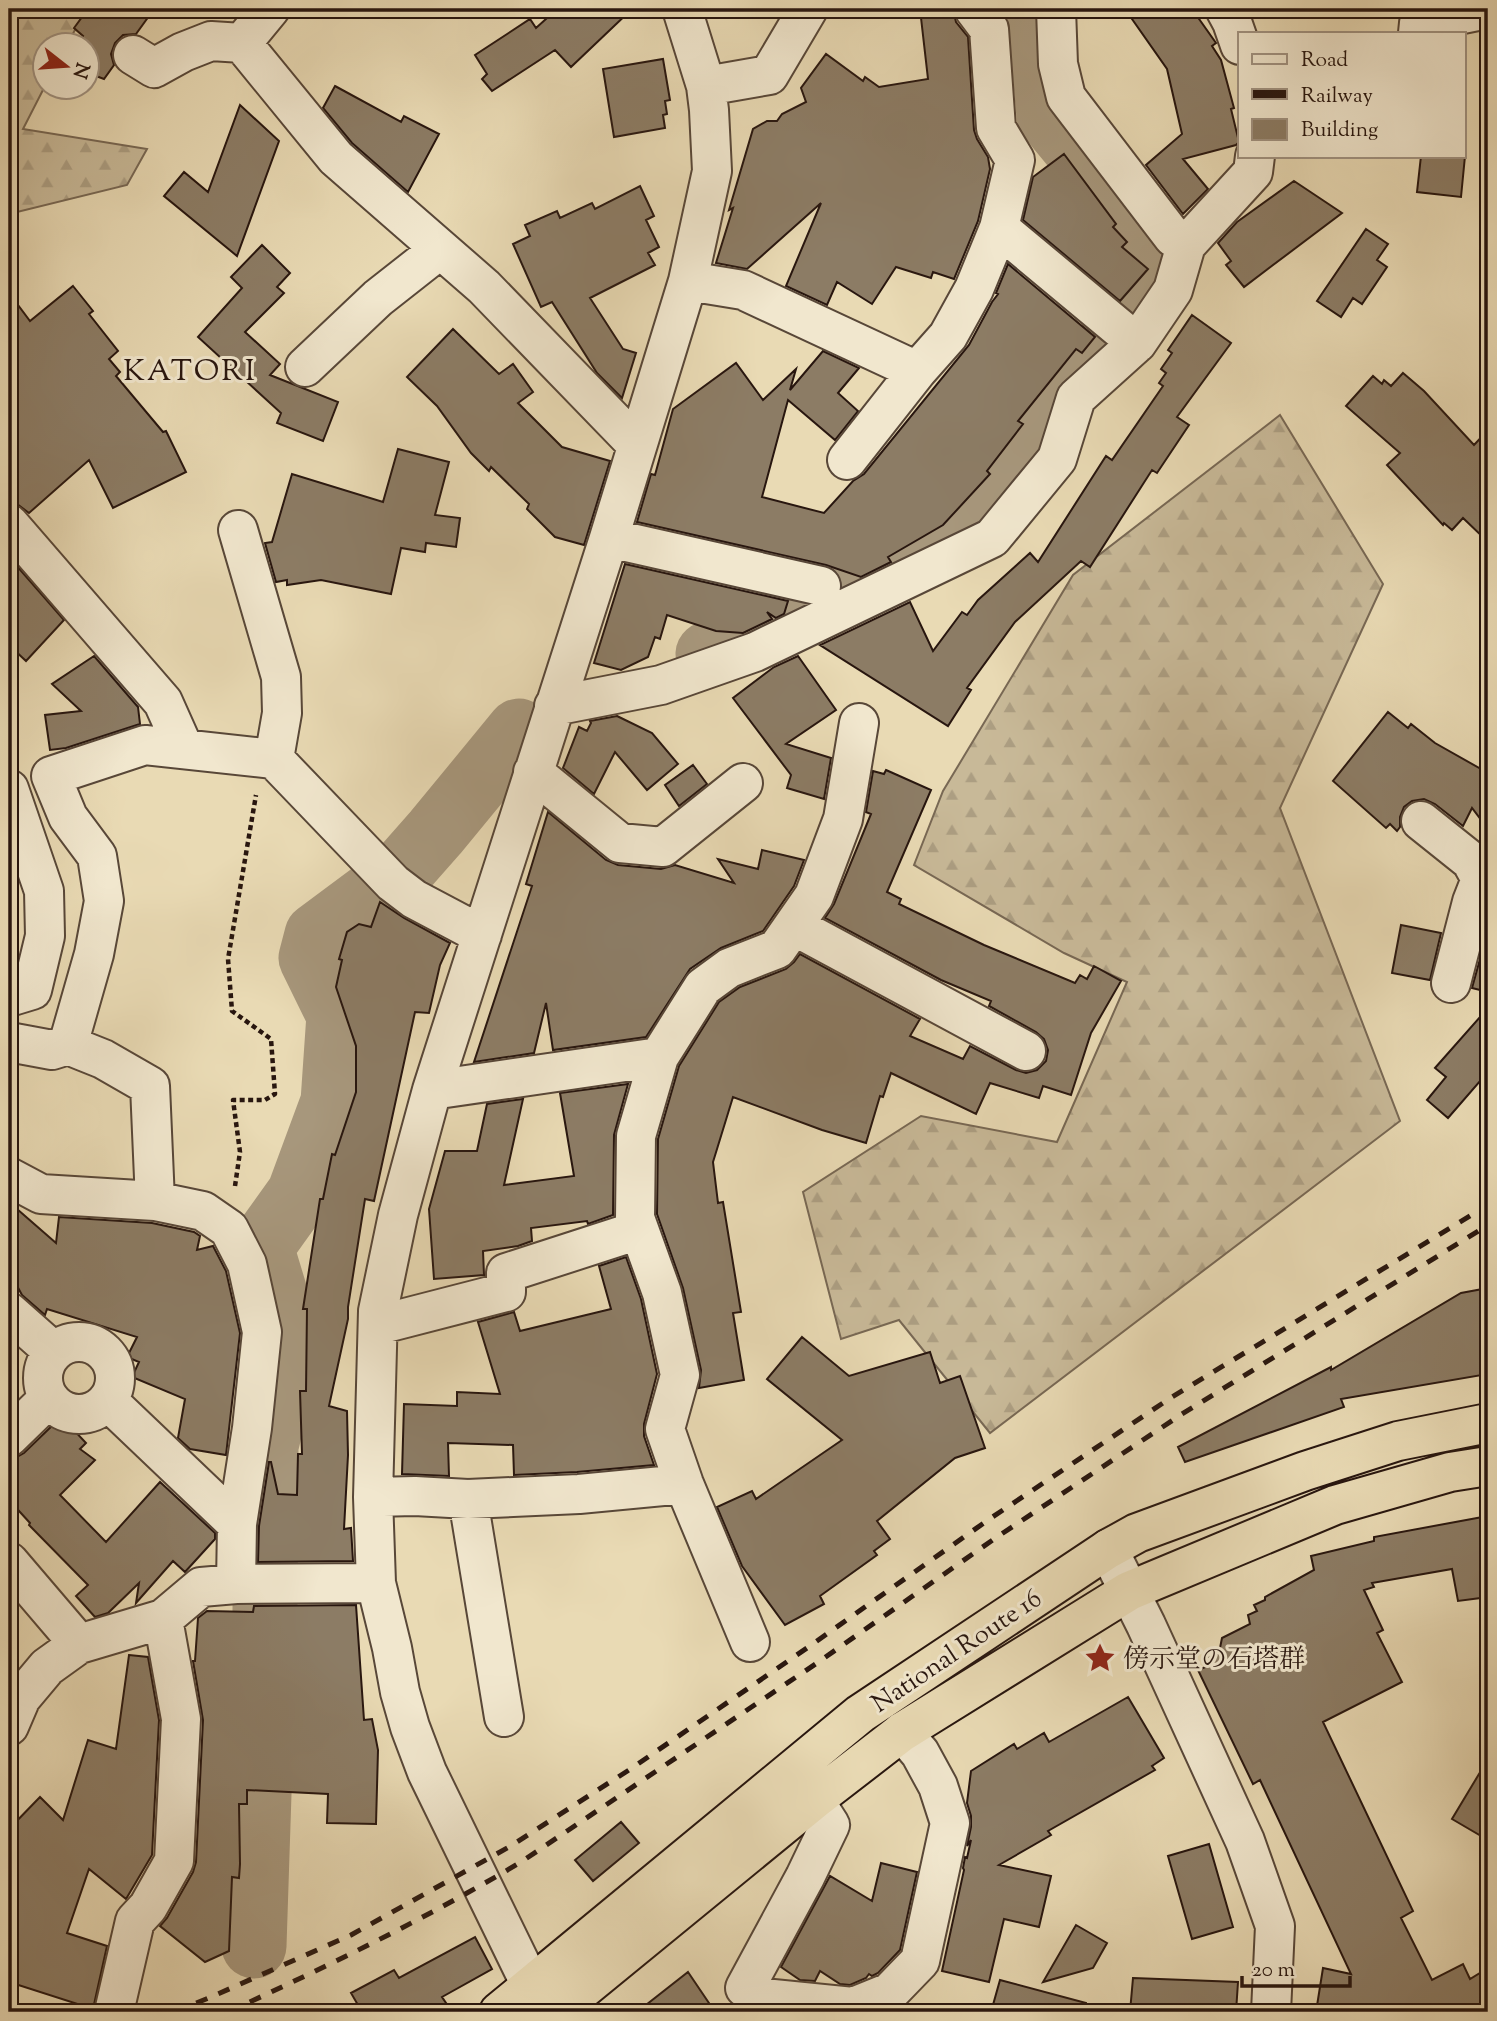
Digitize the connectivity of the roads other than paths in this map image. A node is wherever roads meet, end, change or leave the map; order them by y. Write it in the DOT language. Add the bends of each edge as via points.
graph roads {
  1 [pos="270,9"];
  2 [pos="682,9"];
  3 [pos="808,9"];
  4 [pos="974,9"];
  5 [pos="1056,9"];
  6 [pos="1225,9"];
  7 [pos="1488,9"];
  8 [pos="1418,32"];
  9 [pos="1238,39"];
  10 [pos="242,43"];
  11 [pos="132,55"];
  12 [pos="706,86"];
  13 [pos="1255,158"];
  14 [pos="999,228"];
  15 [pos="1186,245"];
  16 [pos="439,250"];
  17 [pos="688,281"];
  18 [pos="1129,336"];
  19 [pos="305,367"];
  20 [pos="917,372"];
  21 [pos="637,445"];
  22 [pos="847,460"];
  23 [pos="9,524"];
  24 [pos="238,530"];
  25 [pos="609,538"];
  26 [pos="821,586"];
  27 [pos="554,706"];
  28 [pos="859,723"];
  29 [pos="184,749"];
  30 [pos="268,759"];
  31 [pos="533,772"];
  32 [pos="743,783"];
  33 [pos="9,789"];
  34 [pos="1421,821"];
  35 [pos="1484,880"];
  36 [pos="794,926"];
  37 [pos="482,935"];
  38 [pos="1451,983"];
  39 [pos="9,998"];
  40 [pos="9,1042"];
  41 [pos="68,1045"];
  42 [pos="1026,1051"];
  43 [pos="659,1057"];
  44 [pos="432,1090"];
  45 [pos="9,1177"];
  46 [pos="155,1201"];
  47 [pos="639,1230"];
  48 [pos="9,1312"];
  49 [pos="377,1325"];
  50 [pos="52,1352"];
  51 [pos="48,1399"];
  52 [pos="108,1401"];
  53 [pos="1488,1423"];
  54 [pos="9,1437"];
  55 [pos="1488,1466"];
  56 [pos="684,1484"];
  57 [pos="373,1497"];
  58 [pos="468,1499"];
  59 [pos="237,1524"];
  60 [pos="1108,1549"];
  61 [pos="9,1562"];
  62 [pos="376,1583"];
  63 [pos="236,1584"];
  64 [pos="1129,1591"];
  65 [pos="163,1619"];
  66 [pos="750,1642"];
  67 [pos="79,1644"];
  68 [pos="504,1717"];
  69 [pos="9,1726"];
  70 [pos="901,1732"];
  71 [pos="814,1800"];
  72 [pos="543,2003"];
  73 [pos="114,2012"];
  74 [pos="499,2012"];
  75 [pos="1271,2012"];
  1 -- 10 [label="street"];
  2 -- 12 [label="street"];
  3 -- 12 [label="street" via="769,75"];
  4 -- 14 [label="street" via="989,29 996,128 1015,160"];
  5 -- 15 [label="street" via="1058,64 1066,97 1173,237"];
  6 -- 9 [label="street"];
  7 -- 8 [label="street" via="1419,23"];
  10 -- 11 [label="street" via="211,41 154,68"];
  10 -- 16 [label="street" via="335,158"];
  12 -- 17 [label="street" via="712,171"];
  13 -- 15 [label="street" via="1253,172"];
  14 -- 18 [label="street"];
  14 -- 20 [label="street" via="948,336"];
  15 -- 18 [label="street" via="1173,290"];
  16 -- 19 [label="street" via="378,298"];
  16 -- 21 [label="street" via="484,287"];
  17 -- 20 [label="street" via="743,290"];
  17 -- 21 [label="street"];
  18 -- 27 [label="street" via="1076,398 1057,459 992,538 755,652 661,685"];
  20 -- 22 [label="street"];
  21 -- 25 [label="street"];
  23 -- 29 [label="street" via="163,702"];
  24 -- 30 [label="street" via="281,677 282,713"];
  25 -- 26 [label="street"];
  25 -- 27 [label="street"];
  27 -- 31 [label="street"];
  28 -- 36 [label="street" via="843,819 814,897"];
  29 -- 30 [label="street"];
  29 -- 41 [label="street" via="145,745 51,776 68,817 97,856 104,901"];
  30 -- 37 [label="street" via="393,883"];
  31 -- 32 [label="street" via="620,843 663,846"];
  31 -- 37 [label="street"];
  33 -- 39 [label="street" via="44,891 45,936 33,990"];
  34 -- 35 [label="street" via="1471,861"];
  35 -- 38 [label="street" via="1472,902"];
  36 -- 42 [label="street"];
  36 -- 43 [label="street" via="777,949 729,968 704,987"];
  37 -- 44 [label="street"];
  40 -- 41 [label="street" via="52,1050"];
  41 -- 46 [label="street" via="150,1086"];
  43 -- 44 [label="street"];
  43 -- 47 [label="street" via="636,1136 635,1218"];
  44 -- 49 [label="street" via="395,1228"];
  45 -- 46 [label="street" via="41,1194"];
  46 -- 59 [label="street" via="203,1212 229,1229 247,1264 262,1332"];
  47 -- 49 [label="street" via="506,1273 506,1292"];
  47 -- 56 [label="street" via="662,1293 680,1375 665,1429"];
  48 -- 50 [label="street"];
  49 -- 57 [label="street"];
  50 -- 51 [label="street" via="43,1369"];
  50 -- 52 [label="street" via="68,1342 87,1342 104,1351 113,1364 116,1384"];
  51 -- 52 [label="street" via="61,1410 78,1415"];
  51 -- 54 [label="street"];
  52 -- 59 [label="street"];
  53 -- 60 [label="highway, National Route 16" via="1398,1441 1305,1471 1137,1533"];
  55 -- 64 [label="highway, National Route 16" via="1450,1472 1335,1505"];
  56 -- 58 [label="street"];
  56 -- 66 [label="street"];
  57 -- 58 [label="street"];
  57 -- 62 [label="street"];
  58 -- 68 [label="street"];
  59 -- 63 [label="street"];
  60 -- 64 [label="street"];
  60 -- 72 [label="highway, National Route 16" via="860,1714"];
  61 -- 67 [label="street"];
  62 -- 63 [label="street"];
  62 -- 72 [label="street" via="400,1692 427,1772"];
  63 -- 65 [label="street" via="201,1587"];
  64 -- 70 [label="highway, National Route 16"];
  64 -- 75 [label="street" via="1245,1841 1275,1926"];
  65 -- 67 [label="street"];
  65 -- 73 [label="street" via="181,1719 174,1861 135,1921"];
  67 -- 69 [label="street" via="47,1667 21,1698"];
  70 -- 71 [label="highway, National Route 16"];
  70 -- 71 [label="street" via="920,1753 938,1786 950,1823 920,1961 890,1992 853,2007 763,1998 745,1987 830,1825"];
  71 -- 72 [label="highway, National Route 16"];
  72 -- 74 [label="highway, National Route 16"];
}
